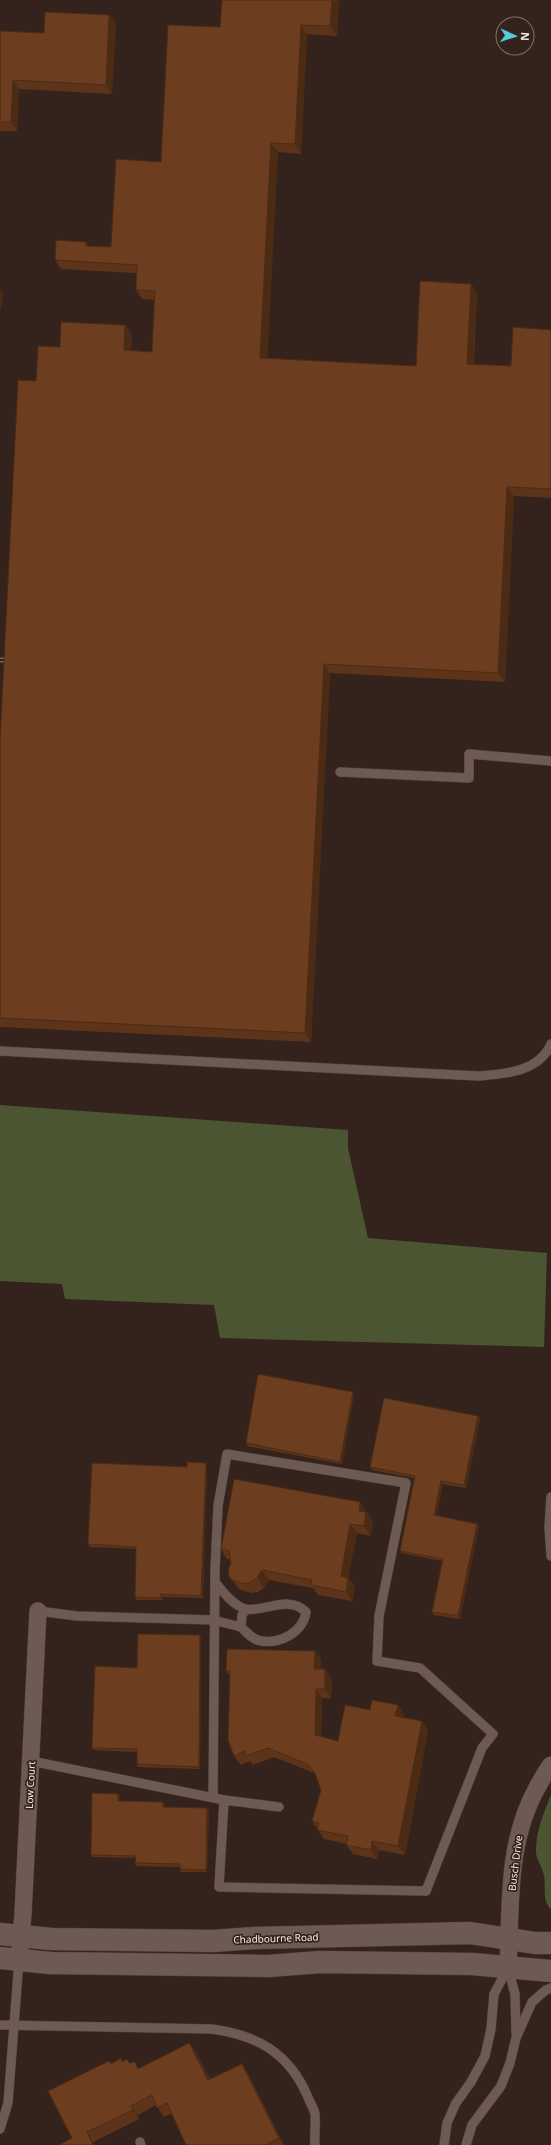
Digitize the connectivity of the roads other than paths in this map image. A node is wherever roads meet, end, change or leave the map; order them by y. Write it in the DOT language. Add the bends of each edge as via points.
graph roads {
  1 [pos="551,761"];
  2 [pos="340,772"];
  3 [pos="551,1044"];
  4 [pos="0,1051"];
  5 [pos="548,1055"];
  6 [pos="551,1497"];
  7 [pos="551,1556"];
  8 [pos="215,1582"];
  9 [pos="246,1609"];
  10 [pos="38,1611"];
  11 [pos="213,1620"];
  12 [pos="241,1627"];
  13 [pos="31,1761"];
  14 [pos="551,1765"];
  15 [pos="213,1798"];
  16 [pos="224,1800"];
  17 [pos="279,1807"];
  18 [pos="11,1935"];
  19 [pos="509,1939"];
  20 [pos="551,1943"];
  21 [pos="9,1959"];
  22 [pos="508,1968"];
  23 [pos="551,1971"];
  24 [pos="551,1988"];
  25 [pos="0,2025"];
  26 [pos="14,2025"];
  27 [pos="516,2038"];
  28 [pos="0,2129"];
  29 [pos="315,2145"];
  30 [pos="444,2145"];
  31 [pos="466,2145"];
  1 -- 2 [label="lane" via="470,754 469,778"];
  3 -- 5 [label="lane"];
  4 -- 5 [label="lane" via="478,1076 511,1073"];
  6 -- 7 [label="lane"];
  8 -- 9 [label="lane" via="227,1597"];
  8 -- 11 [label="lane"];
  8 -- 16 [label="lane" via="218,1506 227,1454 406,1483 379,1616 378,1661 420,1668 493,1734 482,1748 426,1891 219,1887"];
  9 -- 12 [label="lane" via="242,1615"];
  9 -- 12 [label="lane" via="290,1604 301,1607 306,1612 298,1630 276,1640 261,1641 253,1638"];
  10 -- 11 [label="lane" via="84,1616"];
  10 -- 13 [label="street, Low Court"];
  11 -- 12 [label="lane"];
  11 -- 15 [label="lane"];
  13 -- 15 [label="lane"];
  13 -- 18 [label="street, Low Court"];
  14 -- 19 [label="street, Busch Drive" via="528,1804 516,1838"];
  15 -- 16 [label="lane"];
  16 -- 17 [label="lane"];
  18 -- 19 [label="main road, Chadbourne Road" via="51,1939 213,1941 470,1933"];
  18 -- 21 [label="street, Low Court"];
  19 -- 20 [label="main road, Chadbourne Road"];
  19 -- 22 [label="street, Busch Drive"];
  21 -- 22 [label="main road" via="50,1963 268,1966 320,1962 438,1963"];
  21 -- 26 [label="lane"];
  22 -- 23 [label="main road"];
  22 -- 27 [label="lane" via="515,1994"];
  22 -- 30 [label="lane" via="494,1994 491,2029 485,2056 472,2082 456,2103 447,2123"];
  24 -- 27 [label="lane" via="532,2002"];
  25 -- 26 [label="lane"];
  26 -- 28 [label="lane" via="8,2103"];
  26 -- 29 [label="lane" via="212,2029 236,2032 252,2038 272,2049 288,2064 301,2083 315,2113"];
  27 -- 31 [label="lane" via="501,2086 472,2125"];
}
